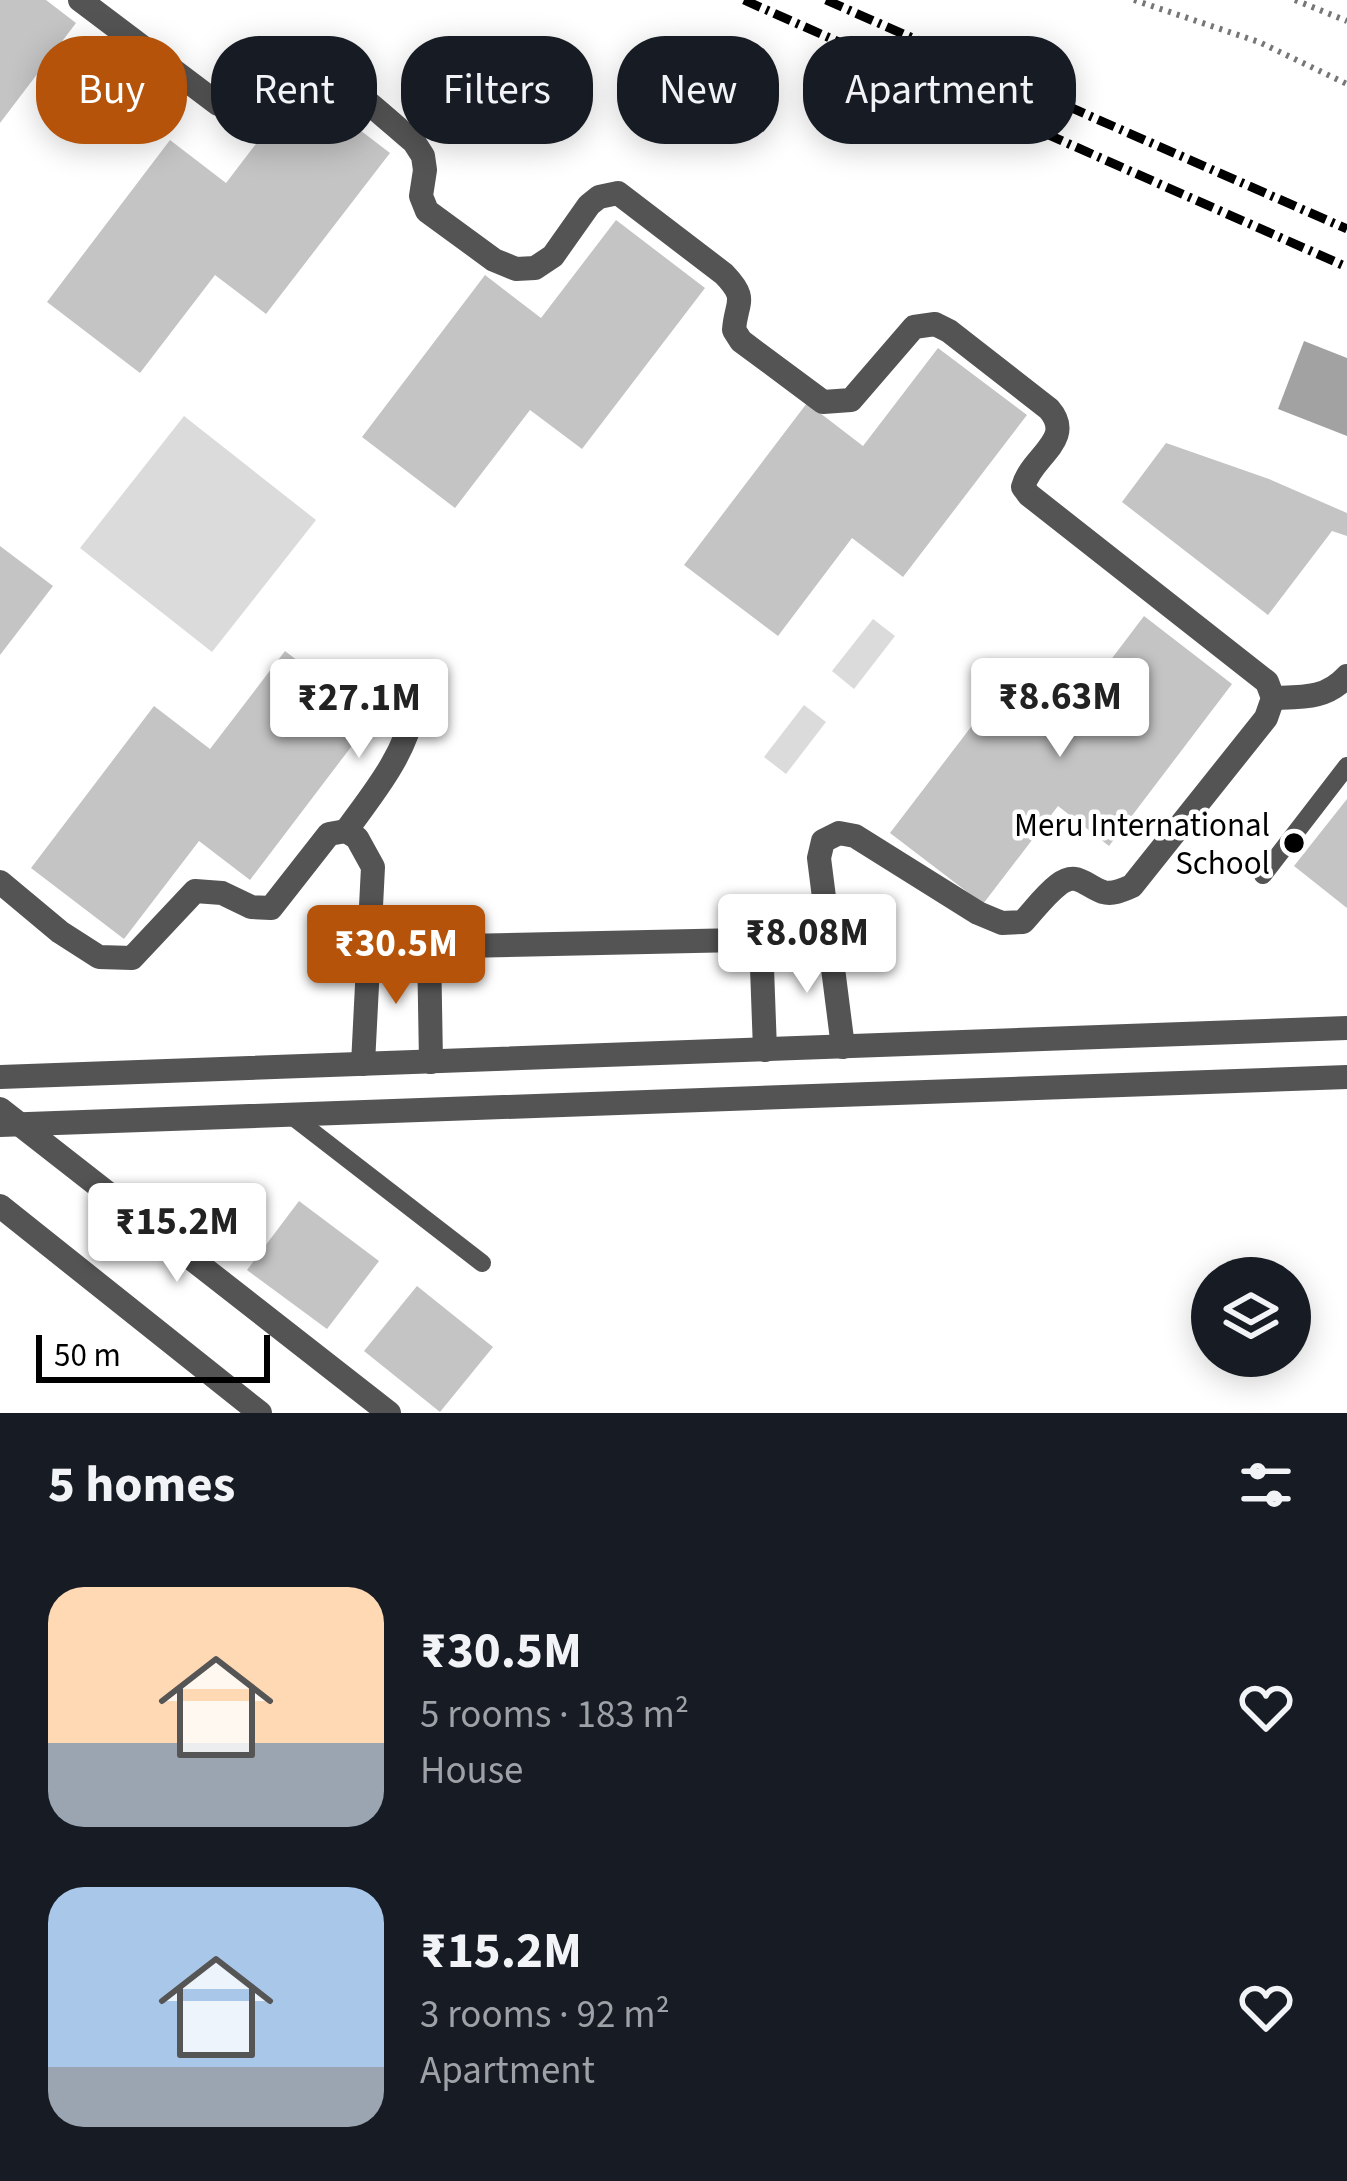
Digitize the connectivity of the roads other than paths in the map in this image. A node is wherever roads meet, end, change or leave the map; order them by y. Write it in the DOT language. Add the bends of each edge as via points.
graph roads {
  1 [pos="80,0"];
  2 [pos="1347,676"];
  3 [pos="1274,698"];
  4 [pos="414,709"];
  5 [pos="1347,766"];
  6 [pos="346,831"];
  7 [pos="1262,875"];
  8 [pos="0,882"];
  9 [pos="830,938"];
  10 [pos="760,940"];
  11 [pos="429,946"];
  12 [pos="369,948"];
  13 [pos="1347,1028"];
  14 [pos="843,1047"];
  15 [pos="765,1050"];
  16 [pos="431,1062"];
  17 [pos="363,1064"];
  18 [pos="0,1077"];
  19 [pos="1347,1077"];
  20 [pos="0,1109"];
  21 [pos="288,1113"];
  22 [pos="11,1125"];
  23 [pos="0,1206"];
  24 [pos="482,1263"];
  25 [pos="260,1413"];
  26 [pos="389,1413"];
  1 -- 3 [label="street" via="218,104 255,100 289,68 306,63 328,71 414,142 423,156 427,211 516,269 553,256 589,205 618,193 736,286 741,341 823,402 851,400 914,327 949,331 1058,419 1057,437 1025,477 1029,495 1267,682"];
  2 -- 3 [label="street" via="1321,696"];
  3 -- 9 [label="street" via="1132,886 1106,893 1066,880 1023,922 1002,923 839,833 823,841 819,858"];
  4 -- 6 [label="street" via="396,761"];
  5 -- 7 [label="lane"];
  6 -- 8 [label="street" via="328,833 271,908 195,890 132,958 99,958"];
  6 -- 12 [label="street" via="373,867"];
  9 -- 10 [label="street"];
  9 -- 14 [label="street"];
  10 -- 11 [label="street"];
  10 -- 15 [label="street"];
  11 -- 12 [label="street"];
  11 -- 16 [label="street"];
  12 -- 17 [label="street"];
  13 -- 14 [label="street"];
  14 -- 15 [label="street"];
  15 -- 16 [label="street"];
  16 -- 17 [label="street"];
  17 -- 18 [label="street"];
  19 -- 21 [label="street"];
  20 -- 22 [label="street"];
  21 -- 22 [label="street"];
  21 -- 24 [label="lane"];
  22 -- 26 [label="street"];
  23 -- 25 [label="street"];
}
